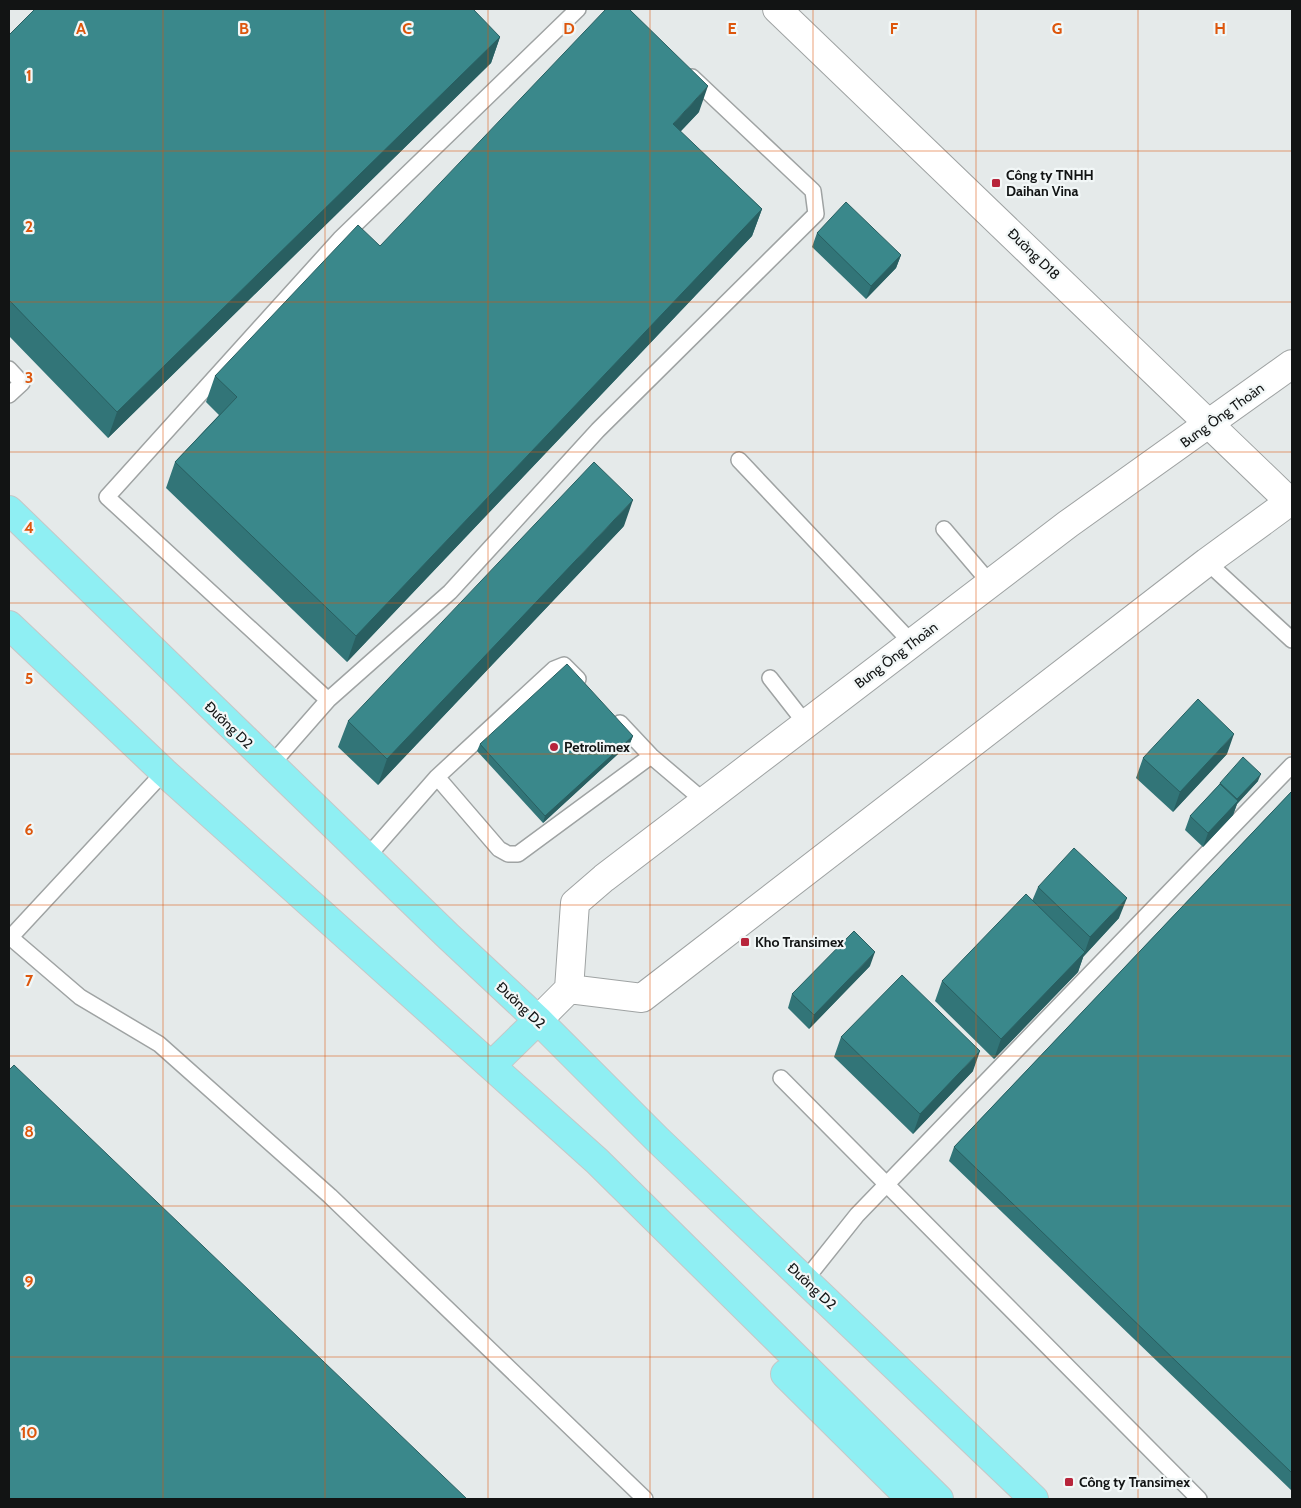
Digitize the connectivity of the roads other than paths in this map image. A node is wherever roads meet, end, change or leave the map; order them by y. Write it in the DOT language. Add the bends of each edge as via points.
graph roads {
  1 [pos="578,9"];
  2 [pos="777,9"];
  3 [pos="684,70"];
  4 [pos="1292,364"];
  5 [pos="9,369"];
  6 [pos="9,395"];
  7 [pos="1211,424"];
  8 [pos="739,460"];
  9 [pos="1291,500"];
  10 [pos="9,510"];
  11 [pos="944,529"];
  12 [pos="1207,562"];
  13 [pos="990,583"];
  14 [pos="9,625"];
  15 [pos="1292,640"];
  16 [pos="912,643"];
  17 [pos="9,650"];
  18 [pos="770,678"];
  19 [pos="74,686"];
  20 [pos="587,688"];
  21 [pos="328,700"];
  22 [pos="611,714"];
  23 [pos="806,724"];
  24 [pos="651,756"];
  25 [pos="271,765"];
  26 [pos="1292,765"];
  27 [pos="164,772"];
  28 [pos="437,777"];
  29 [pos="704,801"];
  30 [pos="367,857"];
  31 [pos="9,938"];
  32 [pos="569,989"];
  33 [pos="538,1020"];
  34 [pos="492,1065"];
  35 [pos="781,1078"];
  36 [pos="597,1162"];
  37 [pos="886,1184"];
  38 [pos="806,1280"];
  39 [pos="645,1499"];
  40 [pos="911,1499"];
  41 [pos="939,1499"];
  42 [pos="1034,1499"];
  43 [pos="1199,1499"];
  1 -- 21 [label="lane" via="340,239 107,497"];
  2 -- 7 [label="street, Đường D18"];
  3 -- 21 [label="lane" via="812,192 816,214 598,430 450,592"];
  4 -- 7 [label="street, Bưng Ông Thoàn"];
  5 -- 6 [label="lane" via="22,383"];
  7 -- 9 [label="street, Đường D18"];
  7 -- 13 [label="street, Bưng Ông Thoàn"];
  8 -- 16 [label="lane"];
  9 -- 12 [label="street"];
  10 -- 25 [label="main road, Đường D2"];
  11 -- 13 [label="lane"];
  12 -- 15 [label="lane"];
  12 -- 32 [label="street" via="642,998"];
  13 -- 16 [label="street, Bưng Ông Thoàn"];
  14 -- 19 [label="main road"];
  16 -- 23 [label="street, Bưng Ông Thoàn"];
  17 -- 19 [label="main road" via="38,678"];
  18 -- 23 [label="lane"];
  19 -- 27 [label="main road"];
  20 -- 28 [label="lane" via="564,665 554,669"];
  21 -- 25 [label="lane"];
  22 -- 24 [label="lane"];
  23 -- 29 [label="street, Bưng Ông Thoàn"];
  24 -- 28 [label="lane" via="513,855 499,849"];
  24 -- 29 [label="lane"];
  25 -- 30 [label="main road, Đường D2"];
  26 -- 37 [label="lane"];
  27 -- 31 [label="lane"];
  27 -- 34 [label="main road" via="214,817 228,852 305,922 333,923"];
  28 -- 30 [label="lane"];
  29 -- 32 [label="street, Bưng Ông Thoàn" via="575,903"];
  30 -- 33 [label="main road, Đường D2"];
  31 -- 39 [label="lane" via="80,997 160,1044 330,1196"];
  32 -- 33 [label="street"];
  33 -- 34 [label="main road"];
  33 -- 38 [label="main road, Đường D2" via="658,1140"];
  34 -- 36 [label="main road"];
  35 -- 37 [label="lane"];
  36 -- 40 [label="main road" via="620,1210"];
  36 -- 41 [label="main road"];
  37 -- 38 [label="lane"];
  37 -- 43 [label="lane"];
  38 -- 42 [label="main road, Đường D2"];
}
